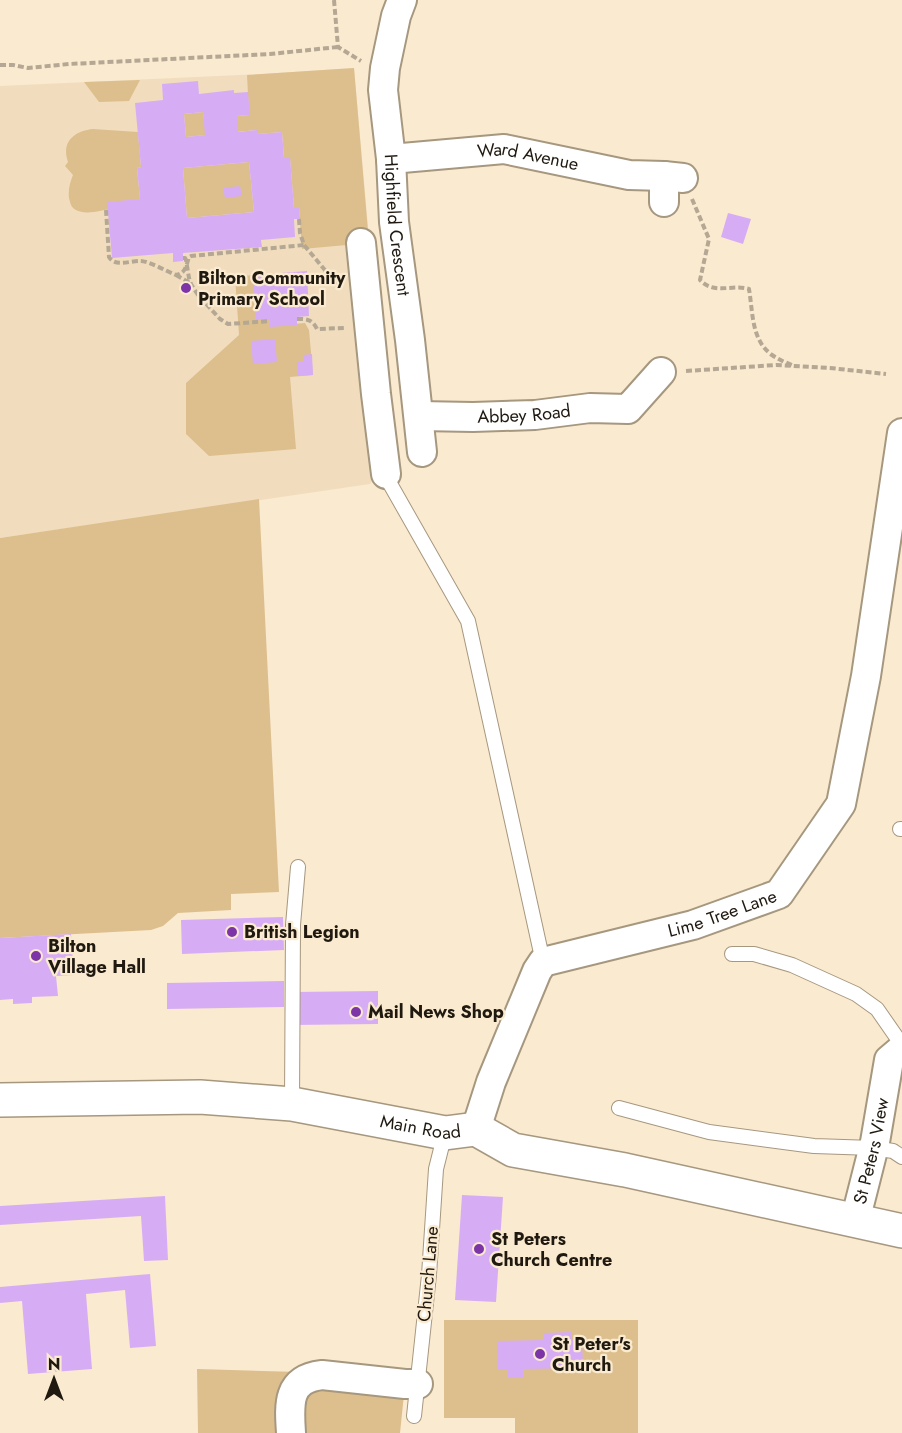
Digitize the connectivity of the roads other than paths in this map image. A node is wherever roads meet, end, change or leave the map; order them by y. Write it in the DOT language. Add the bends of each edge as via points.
graph roads {
  1 [pos="402,0"];
  2 [pos="391,159"];
  3 [pos="670,185"];
  4 [pos="361,243"];
  5 [pos="660,372"];
  6 [pos="419,416"];
  7 [pos="902,433"];
  8 [pos="422,452"];
  9 [pos="386,474"];
  10 [pos="298,867"];
  11 [pos="732,954"];
  12 [pos="543,962"];
  13 [pos="902,1047"];
  14 [pos="0,1100"];
  15 [pos="292,1104"];
  16 [pos="619,1108"];
  17 [pos="461,1131"];
  18 [pos="873,1148"];
  19 [pos="902,1157"];
  20 [pos="855,1221"];
  21 [pos="902,1231"];
  22 [pos="418,1383"];
  23 [pos="414,1416"];
  24 [pos="291,1433"];
  1 -- 2 [label="street, Highfield Crescent" via="383,90"];
  2 -- 3 [label="street, Ward Avenue" via="504,149"];
  2 -- 6 [label="street, Highfield Crescent" via="394,222"];
  4 -- 9 [label="street"];
  5 -- 6 [label="street, Abbey Road" via="633,417 590,408 536,416"];
  6 -- 8 [label="street, Highfield Crescent"];
  7 -- 12 [label="street, Lime Tree Lane" via="866,676 841,804 779,894 693,925"];
  9 -- 12 [label="lane" via="468,621"];
  10 -- 15 [label="lane" via="293,925"];
  11 -- 13 [label="lane" via="754,954 792,965 855,994 877,1009"];
  12 -- 17 [label="street" via="491,1082"];
  13 -- 18 [label="street, St Peters View" via="890,1060"];
  14 -- 15 [label="main road, Main Road" via="200,1097"];
  15 -- 17 [label="main road, Main Road"];
  16 -- 18 [label="lane" via="709,1132 814,1146"];
  17 -- 20 [label="main road, Main Road" via="513,1150 625,1170"];
  17 -- 22 [label="lane, Church Lane" via="436,1169"];
  18 -- 19 [label="lane" via="893,1151"];
  18 -- 20 [label="street, St Peters View"];
  20 -- 21 [label="main road, Main Road"];
  22 -- 23 [label="lane, Church Lane"];
  22 -- 24 [label="street" via="313,1376 294,1390 289,1407"];
}
